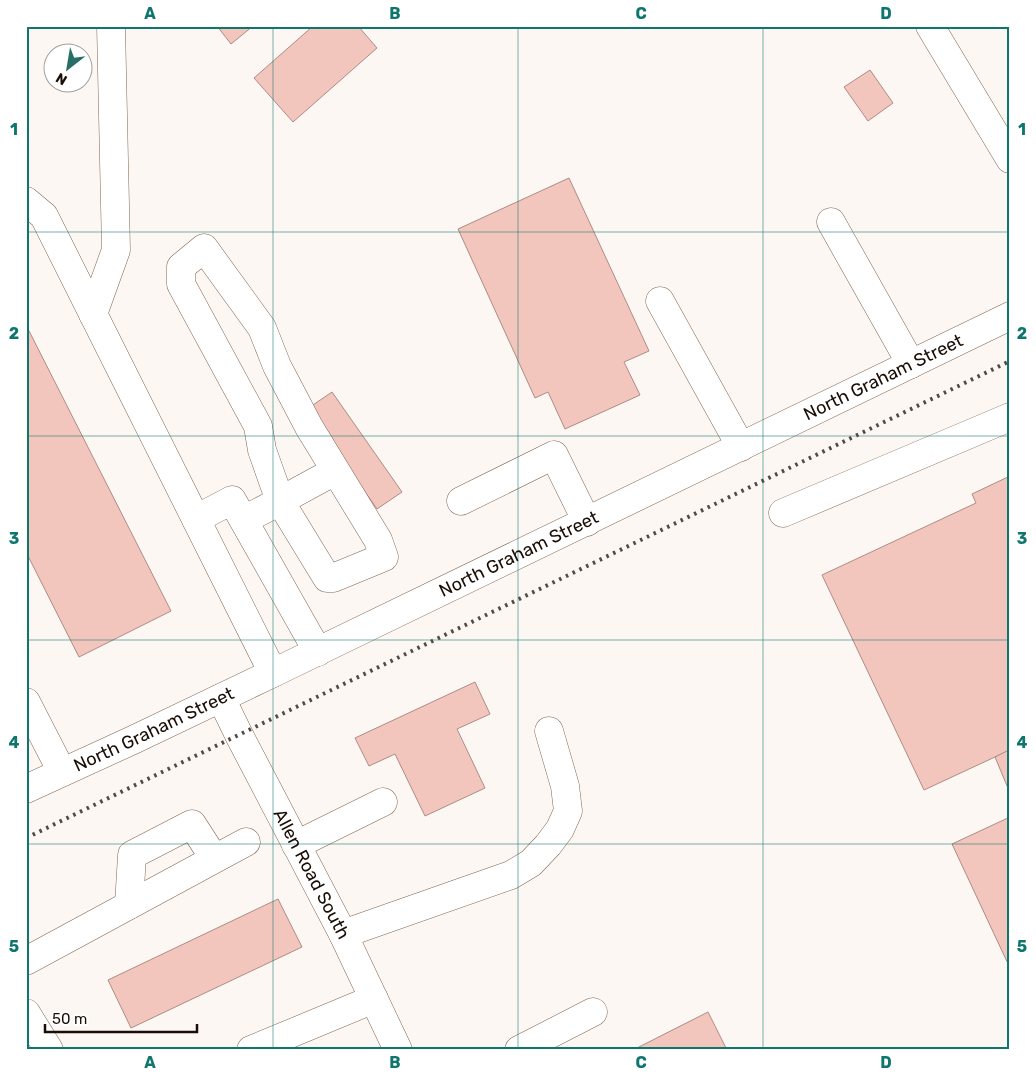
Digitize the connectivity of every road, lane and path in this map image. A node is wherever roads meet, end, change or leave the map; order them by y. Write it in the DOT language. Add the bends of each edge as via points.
graph roads {
  1 [pos="111,26"];
  2 [pos="930,26"];
  3 [pos="1010,159"];
  4 [pos="26,201"];
  5 [pos="831,222"];
  6 [pos="660,301"];
  7 [pos="93,314"];
  8 [pos="1010,316"];
  9 [pos="911,364"];
  10 [pos="1010,417"];
  11 [pos="741,447"];
  12 [pos="335,471"];
  13 [pos="280,501"];
  14 [pos="461,501"];
  15 [pos="783,513"];
  16 [pos="196,519"];
  17 [pos="244,520"];
  18 [pos="587,522"];
  19 [pos="318,652"];
  20 [pos="273,673"];
  21 [pos="221,698"];
  22 [pos="26,702"];
  23 [pos="549,731"];
  24 [pos="62,772"];
  25 [pos="26,789"];
  26 [pos="383,802"];
  27 [pos="246,842"];
  28 [pos="296,845"];
  29 [pos="214,858"];
  30 [pos="128,905"];
  31 [pos="343,934"];
  32 [pos="26,961"];
  33 [pos="374,999"];
  34 [pos="593,1012"];
  35 [pos="26,1013"];
  36 [pos="269,1046"];
  37 [pos="49,1050"];
  38 [pos="398,1050"];
  39 [pos="519,1050"];
  1 -- 7 [label="main road" via="116,250"];
  2 -- 3 [label="main road"];
  4 -- 7 [label="main road" via="44,216"];
  5 -- 9 [label="main road"];
  6 -- 11 [label="main road"];
  7 -- 16 [label="main road"];
  8 -- 9 [label="main road, North Graham Street"];
  9 -- 11 [label="main road, North Graham Street"];
  10 -- 15 [label="main road"];
  11 -- 18 [label="main road, North Graham Street"];
  12 -- 13 [label="main road"];
  12 -- 13 [label="main road" via="378,540 384,558 326,578"];
  12 -- 13 [label="main road" via="277,366 262,328 204,248 181,267 181,284 258,426 262,450"];
  13 -- 17 [label="main road"];
  14 -- 18 [label="main road" via="554,455"];
  16 -- 17 [label="main road" via="232,500"];
  16 -- 20 [label="main road"];
  17 -- 19 [label="main road"];
  18 -- 19 [label="main road, North Graham Street"];
  19 -- 20 [label="main road, North Graham Street"];
  20 -- 21 [label="main road, North Graham Street"];
  21 -- 24 [label="main road, North Graham Street"];
  21 -- 28 [label="main road, Allen Road South"];
  22 -- 24 [label="main road"];
  23 -- 31 [label="main road" via="566,786 568,810 560,830 531,863 511,875"];
  24 -- 25 [label="main road, North Graham Street"];
  26 -- 28 [label="main road"];
  27 -- 29 [label="main road"];
  28 -- 31 [label="main road, Allen Road South"];
  29 -- 30 [label="main road"];
  29 -- 30 [label="main road" via="192,824 132,855"];
  30 -- 32 [label="main road"];
  31 -- 33 [label="main road, Allen Road South"];
  33 -- 36 [label="main road"];
  33 -- 38 [label="main road, Allen Road South"];
  34 -- 39 [label="main road"];
  35 -- 37 [label="main road"];
}
